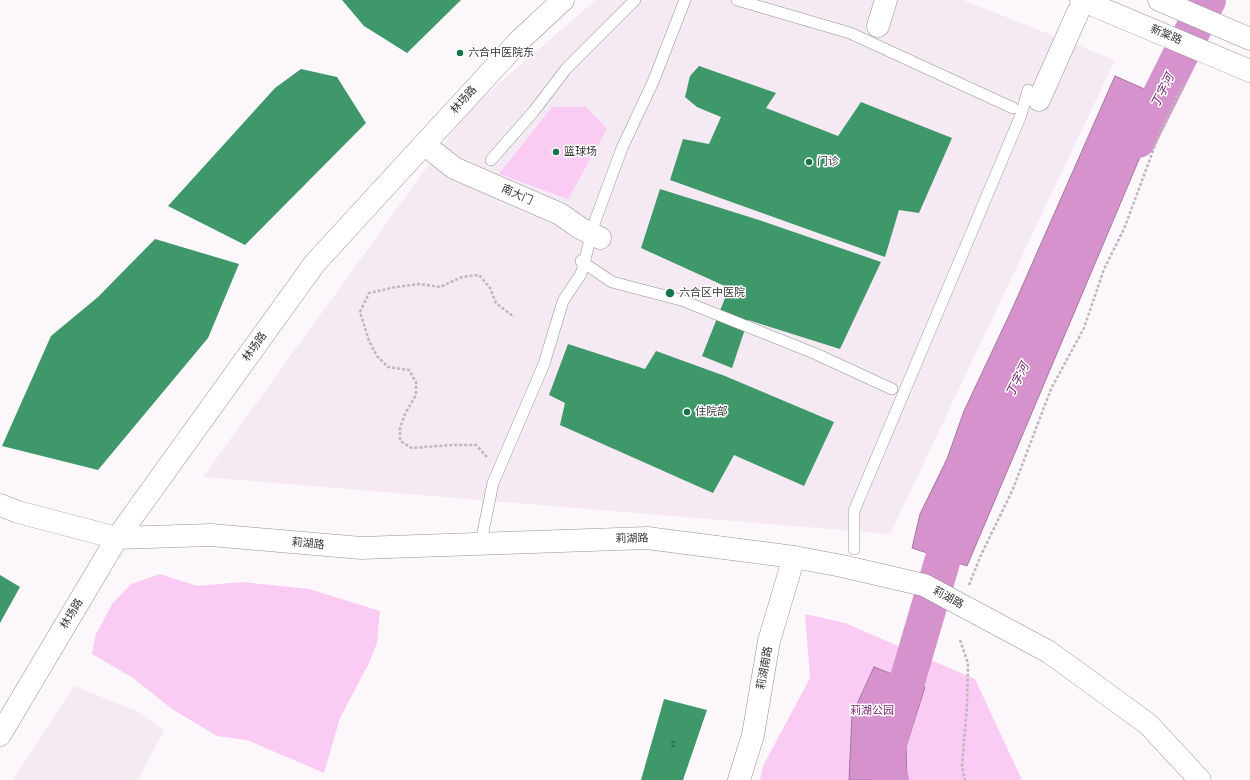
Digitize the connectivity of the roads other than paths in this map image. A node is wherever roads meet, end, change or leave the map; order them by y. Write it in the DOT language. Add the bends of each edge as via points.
graph roads {
  1 [pos="563,0"];
  2 [pos="635,0"];
  3 [pos="685,0"];
  4 [pos="737,0"];
  5 [pos="886,0"];
  6 [pos="1159,0"];
  7 [pos="1080,6"];
  8 [pos="878,26"];
  9 [pos="1250,39"];
  10 [pos="1250,71"];
  11 [pos="1034,95"];
  12 [pos="1013,108"];
  13 [pos="434,152"];
  14 [pos="491,160"];
  15 [pos="600,238"];
  16 [pos="581,261"];
  17 [pos="892,389"];
  18 [pos="0,505"];
  19 [pos="482,537"];
  20 [pos="117,538"];
  21 [pos="854,549"];
  22 [pos="794,557"];
  23 [pos="0,735"];
  24 [pos="739,780"];
  25 [pos="1200,780"];
  1 -- 20 [label="street, 林场路" via="519,41 315,263"];
  2 -- 14 [label="lane" via="566,69 534,111"];
  3 -- 19 [label="lane" via="653,82 622,148 595,221 581,274 563,301 544,364 493,483"];
  4 -- 12 [label="lane" via="850,33"];
  5 -- 8 [label="street"];
  6 -- 9 [label="street"];
  7 -- 10 [label="street, 新棠路"];
  7 -- 11 [label="street"];
  11 -- 21 [label="lane" via="1021,115 854,510"];
  13 -- 15 [label="street, 南大门" via="454,168 560,214"];
  16 -- 17 [label="lane" via="612,282 680,300 816,354"];
  18 -- 20 [label="street, 莉湖路"];
  20 -- 22 [label="street, 莉湖路" via="211,535 361,548 647,538"];
  20 -- 23 [label="street, 林场路"];
  22 -- 24 [label="street, 莉湖南路" via="769,641 753,735"];
  22 -- 25 [label="street, 莉湖路" via="924,585 1049,652 1148,724"];
}
